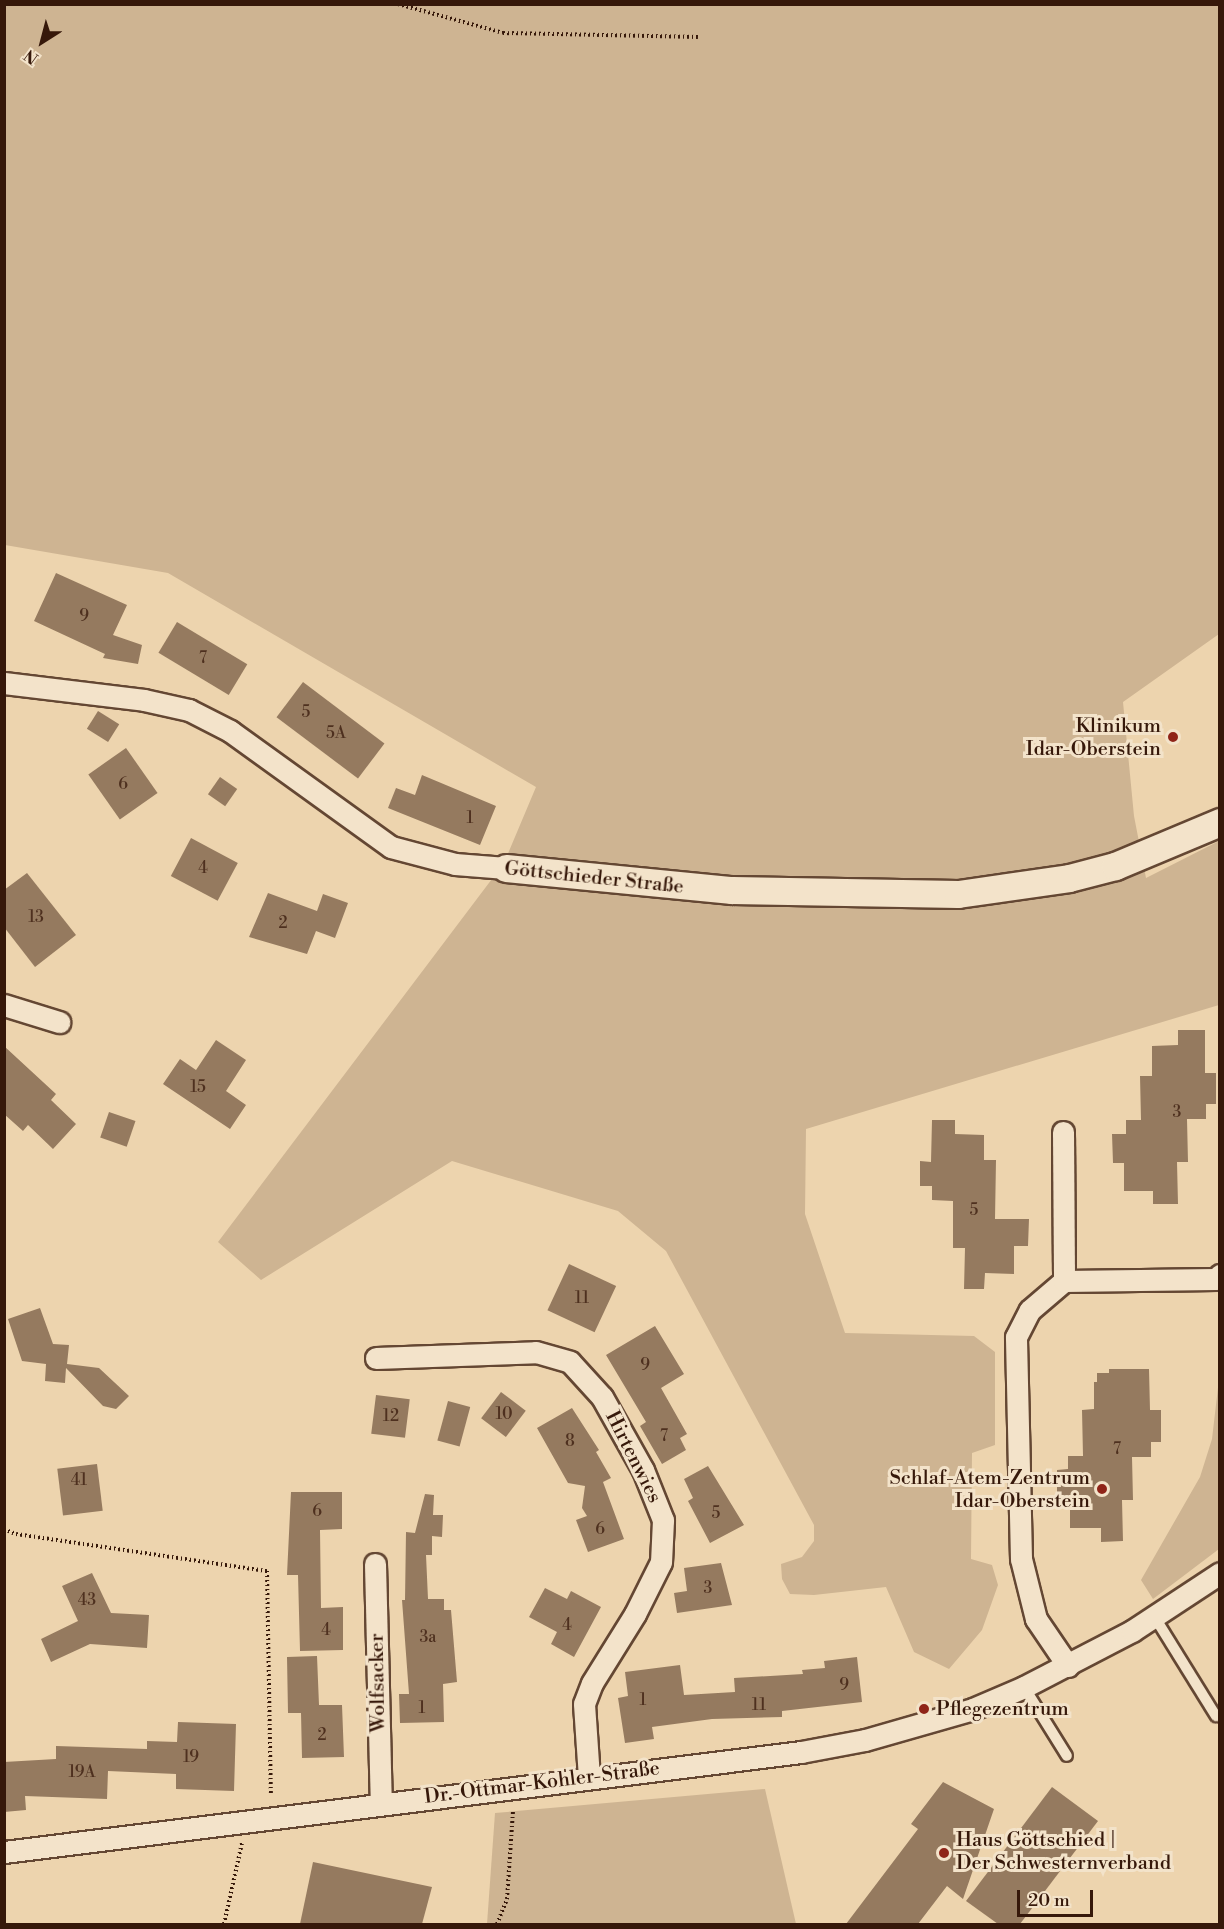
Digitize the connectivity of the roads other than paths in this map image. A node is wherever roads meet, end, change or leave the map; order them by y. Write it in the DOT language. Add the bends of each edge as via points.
graph roads {
  1 [pos="4,683"];
  2 [pos="1220,822"];
  3 [pos="506,868"];
  4 [pos="4,1005"];
  5 [pos="58,1022"];
  6 [pos="1063,1132"];
  7 [pos="1220,1275"];
  8 [pos="1064,1281"];
  9 [pos="376,1358"];
  10 [pos="375,1564"];
  11 [pos="1220,1573"];
  12 [pos="1154,1616"];
  13 [pos="1068,1666"];
  14 [pos="1024,1687"];
  15 [pos="1216,1716"];
  16 [pos="1067,1756"];
  17 [pos="589,1777"];
  18 [pos="381,1803"];
  19 [pos="4,1852"];
  1 -- 3 [label="street, Göttschieder Straße" via="144,700 189,710 230,731 391,847 455,864"];
  2 -- 3 [label="street, Göttschieder Straße" via="1115,866 1069,878 958,894 732,890"];
  4 -- 5 [label="street"];
  6 -- 8 [label="street"];
  7 -- 8 [label="street" via="1216,1279"];
  8 -- 13 [label="street" via="1030,1310 1016,1337 1021,1558 1036,1619"];
  9 -- 17 [label="street, Hirtenwies" via="536,1352 562,1359 591,1383 644,1470 663,1520 661,1562 584,1704"];
  10 -- 18 [label="street, Wolfsacker"];
  11 -- 12 [label="street, Dr.-Ottmar-Kohler-Straße"];
  12 -- 13 [label="street, Dr.-Ottmar-Kohler-Straße"];
  12 -- 15 [label="lane"];
  13 -- 14 [label="street, Dr.-Ottmar-Kohler-Straße"];
  14 -- 16 [label="lane"];
  14 -- 17 [label="street, Dr.-Ottmar-Kohler-Straße" via="973,1708 865,1740 801,1752"];
  17 -- 18 [label="street, Dr.-Ottmar-Kohler-Straße"];
  18 -- 19 [label="street, Dr.-Ottmar-Kohler-Straße"];
}
